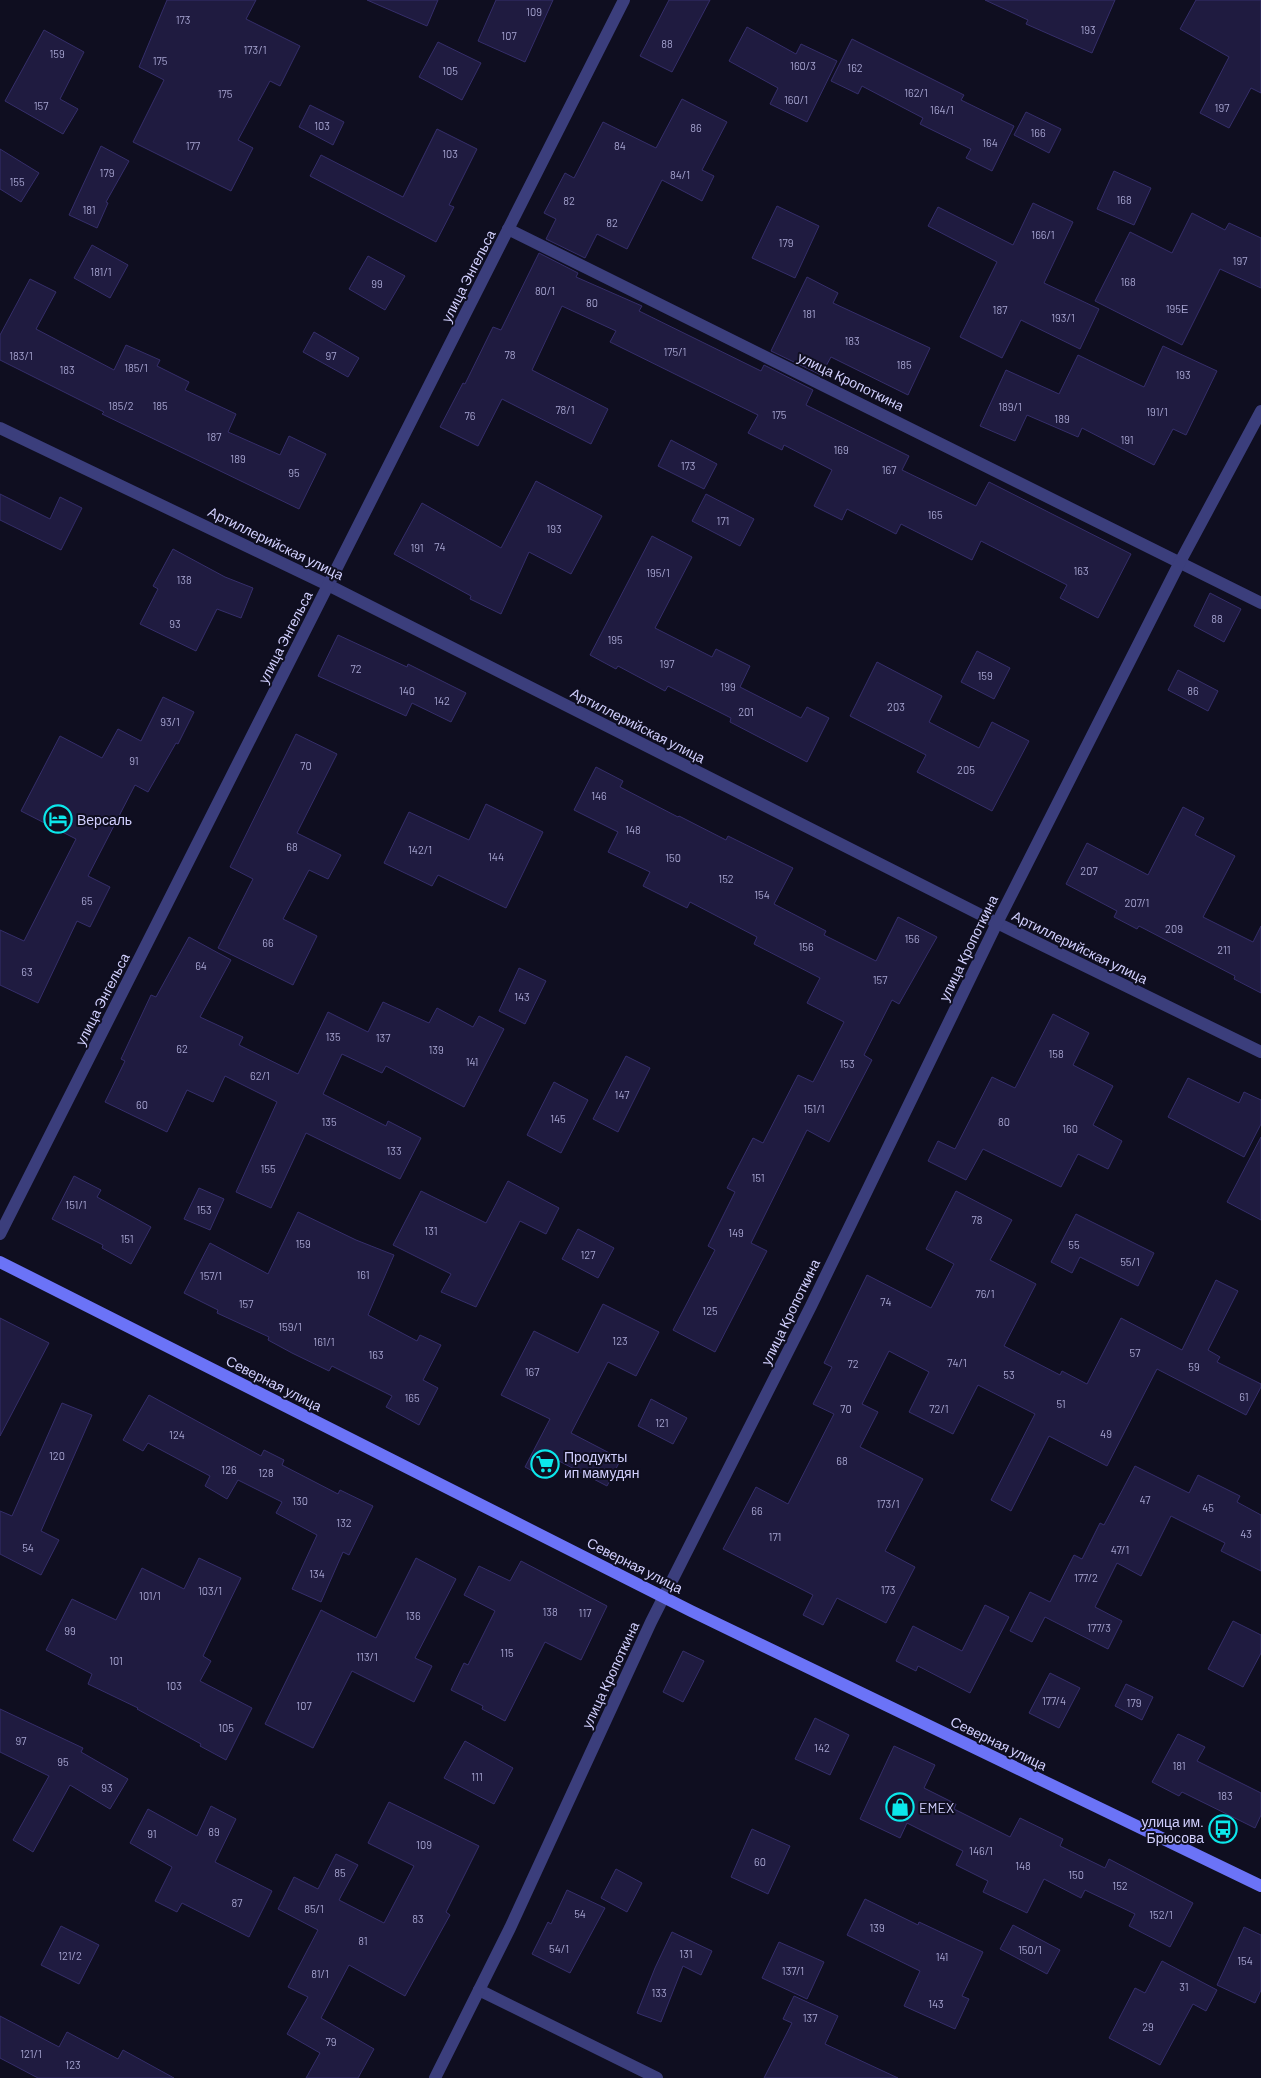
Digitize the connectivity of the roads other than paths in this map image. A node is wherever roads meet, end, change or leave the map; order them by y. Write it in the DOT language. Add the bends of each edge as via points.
graph roads {
  1 [pos="624,0"];
  2 [pos="508,229"];
  3 [pos="1261,412"];
  4 [pos="0,428"];
  5 [pos="1180,562"];
  6 [pos="328,585"];
  7 [pos="1261,603"];
  8 [pos="997,923"];
  9 [pos="1261,1052"];
  10 [pos="0,1234"];
  11 [pos="0,1262"];
  12 [pos="665,1596"];
  13 [pos="1261,1886"];
  14 [pos="479,1990"];
  15 [pos="435,2078"];
  16 [pos="657,2078"];
  1 -- 2 [label="street, улица Энгельса"];
  2 -- 5 [label="street, улица Кропоткина"];
  2 -- 6 [label="street, улица Энгельса"];
  3 -- 5 [label="street, улица Кропоткина"];
  4 -- 6 [label="street, Артиллерийская улица"];
  5 -- 7 [label="street"];
  5 -- 8 [label="street, улица Кропоткина"];
  6 -- 8 [label="street, Артиллерийская улица"];
  6 -- 10 [label="street, улица Энгельса"];
  8 -- 9 [label="street, Артиллерийская улица"];
  8 -- 12 [label="street, улица Кропоткина"];
  11 -- 12 [label="main road, Северная улица"];
  12 -- 13 [label="main road, Северная улица"];
  12 -- 14 [label="street, улица Кропоткина"];
  14 -- 15 [label="street, улица Кропоткина"];
  14 -- 16 [label="street"];
}
